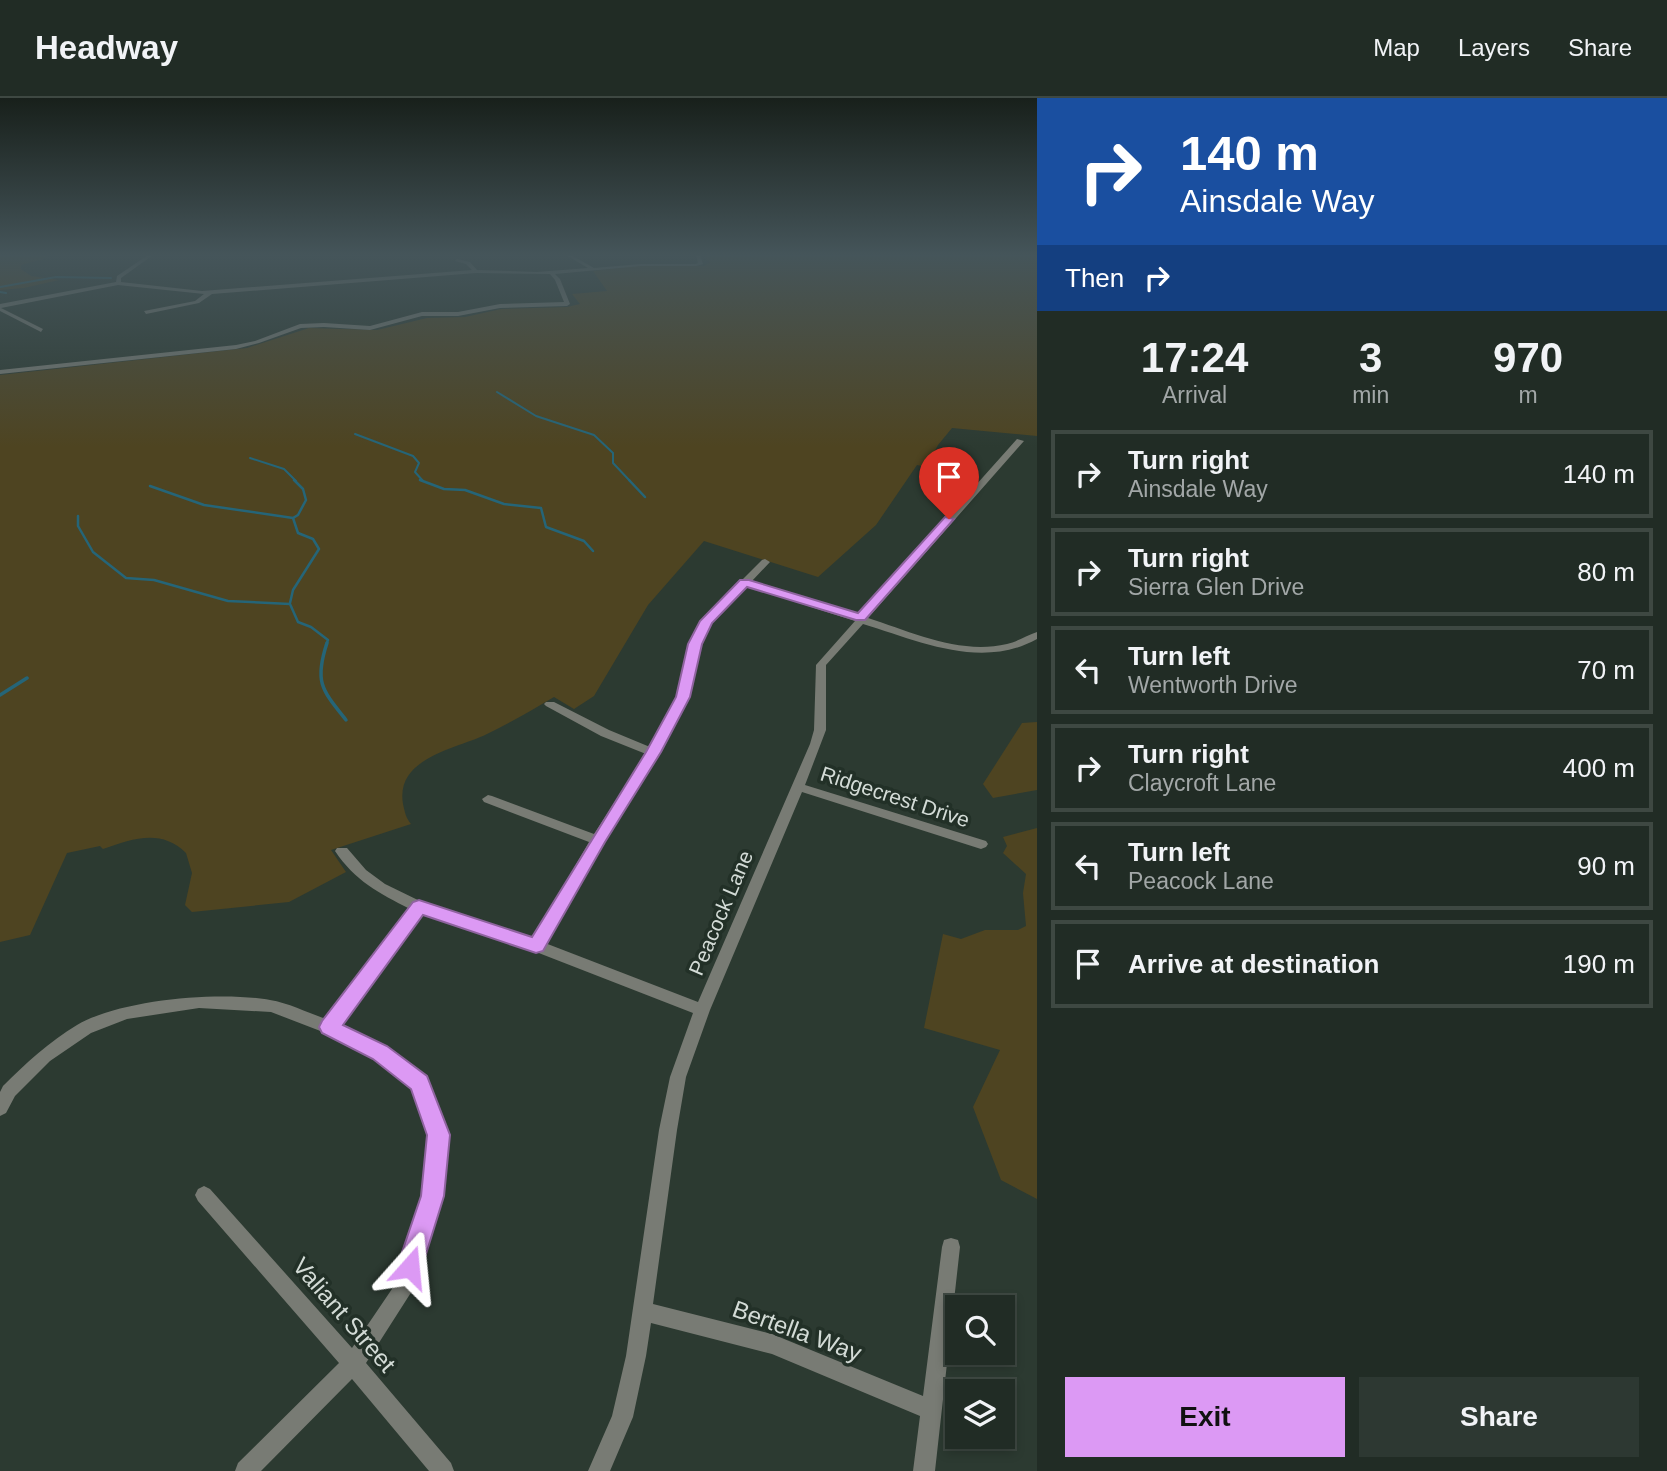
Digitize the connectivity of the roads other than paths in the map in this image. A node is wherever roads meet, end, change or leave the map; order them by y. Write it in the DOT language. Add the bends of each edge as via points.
graph roads {
  1 [pos="21,319"];
  2 [pos="403,319"];
  3 [pos="41,330"];
  4 [pos="0,372"];
  5 [pos="1020,441"];
  6 [pos="765,562"];
  7 [pos="745,583"];
  8 [pos="860,617"];
  9 [pos="1037,635"];
  10 [pos="550,704"];
  11 [pos="653,752"];
  12 [pos="799,787"];
  13 [pos="488,799"];
  14 [pos="597,840"];
  15 [pos="981,844"];
  16 [pos="342,851"];
  17 [pos="419,907"];
  18 [pos="536,946"];
  19 [pos="702,1010"];
  20 [pos="329,1027"];
  21 [pos="0,1108"];
  22 [pos="204,1195"];
  23 [pos="951,1247"];
  24 [pos="642,1311"];
  25 [pos="353,1364"];
  26 [pos="930,1410"];
  27 [pos="246,1471"];
  28 [pos="443,1471"];
  29 [pos="599,1471"];
  30 [pos="924,1471"];
  1 -- 3 [label="street"];
  2 -- 4 [label="street" via="369,328 300,326 236,347"];
  5 -- 8 [label="street, Peacock Lane"];
  6 -- 7 [label="street"];
  7 -- 8 [label="street"];
  7 -- 11 [label="street" via="706,621 695,644 683,697"];
  8 -- 9 [label="street" via="951,648 1010,649"];
  8 -- 12 [label="street, Peacock Lane" via="821,665 820,730"];
  10 -- 11 [label="street"];
  11 -- 14 [label="street"];
  12 -- 15 [label="street, Ridgecrest Drive"];
  12 -- 19 [label="street, Peacock Lane"];
  13 -- 14 [label="street"];
  14 -- 18 [label="street"];
  16 -- 17 [label="street" via="380,888"];
  17 -- 18 [label="street"];
  17 -- 20 [label="street"];
  18 -- 19 [label="street"];
  19 -- 24 [label="street, Peacock Lane" via="674,1094"];
  20 -- 21 [label="street" via="271,1006 226,1002 127,1013 85,1028 44,1056 9,1091"];
  20 -- 25 [label="street" via="380,1053 419,1083 439,1135 432,1196 402,1291"];
  22 -- 25 [label="street, Valiant Street"];
  23 -- 26 [label="street"];
  24 -- 26 [label="street, Bertella Way" via="772,1344"];
  24 -- 29 [label="street, Peacock Lane" via="628,1394"];
  25 -- 27 [label="street"];
  25 -- 28 [label="street, Valiant Street"];
  26 -- 30 [label="street"];
}
